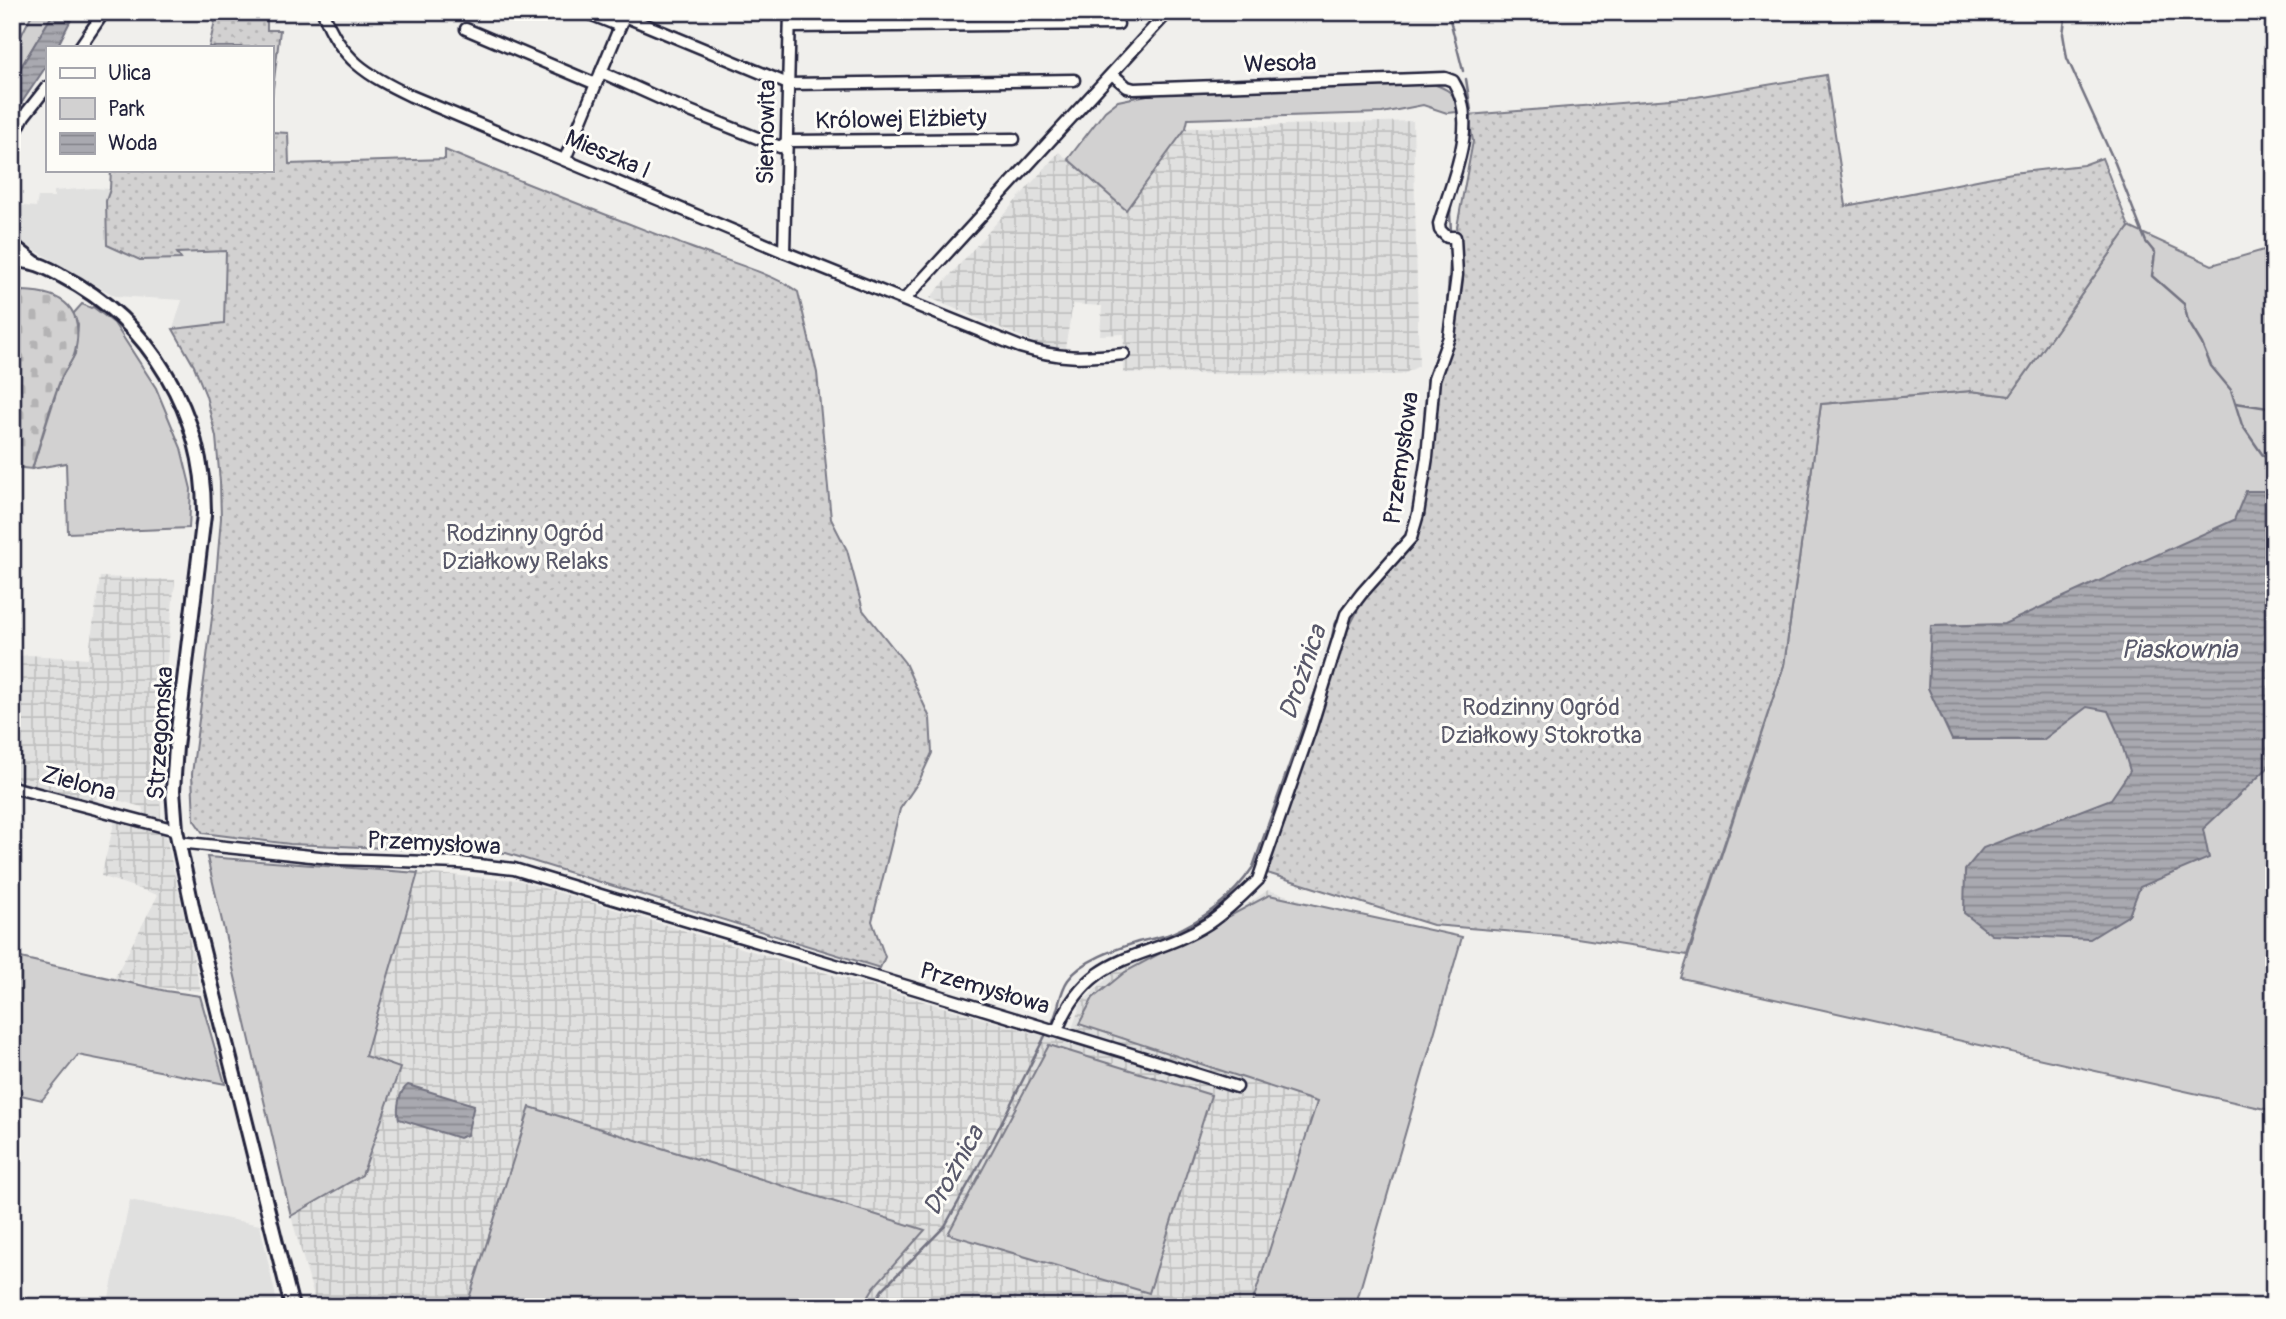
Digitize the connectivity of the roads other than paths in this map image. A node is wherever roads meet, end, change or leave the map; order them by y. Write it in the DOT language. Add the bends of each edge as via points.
graph roads {
  1 [pos="104,12"];
  2 [pos="323,12"];
  3 [pos="585,12"];
  4 [pos="778,12"];
  5 [pos="936,12"];
  6 [pos="1044,12"];
  7 [pos="1168,12"];
  8 [pos="623,18"];
  9 [pos="790,19"];
  10 [pos="1118,23"];
  11 [pos="1044,24"];
  12 [pos="937,25"];
  13 [pos="466,29"];
  14 [pos="81,46"];
  15 [pos="601,72"];
  16 [pos="1112,74"];
  17 [pos="1074,80"];
  18 [pos="1453,81"];
  19 [pos="788,83"];
  20 [pos="596,84"];
  21 [pos="46,88"];
  22 [pos="1014,139"];
  23 [pos="12,140"];
  24 [pos="788,141"];
  25 [pos="565,159"];
  26 [pos="12,245"];
  27 [pos="784,252"];
  28 [pos="12,258"];
  29 [pos="35,263"];
  30 [pos="905,299"];
  31 [pos="1124,354"];
  32 [pos="12,787"];
  33 [pos="177,836"];
  34 [pos="1057,1030"];
  35 [pos="1237,1087"];
  36 [pos="292,1307"];
  1 -- 14 [label="street"];
  2 -- 25 [label="street, Mieszka I" via="344,52 380,81"];
  3 -- 8 [label="street"];
  4 -- 9 [label="street"];
  5 -- 12 [label="street"];
  6 -- 11 [label="street"];
  7 -- 16 [label="street"];
  8 -- 15 [label="street"];
  8 -- 19 [label="street"];
  9 -- 12 [label="street"];
  9 -- 19 [label="street, Siemowita"];
  10 -- 11 [label="street"];
  11 -- 12 [label="street"];
  13 -- 20 [label="street"];
  15 -- 20 [label="street"];
  15 -- 24 [label="street, Królowej Elżbiety" via="774,145 780,147"];
  16 -- 18 [label="street, Wesoła" via="1133,89"];
  16 -- 30 [label="street"];
  17 -- 19 [label="street"];
  18 -- 34 [label="street, Przemysłowa" via="1463,102 1464,135 1439,223 1443,234 1455,237 1457,275 1449,337 1434,379 1427,457 1411,538 1346,614 1258,880 1209,923 1098,972"];
  19 -- 24 [label="street, Siemowita"];
  20 -- 25 [label="street"];
  21 -- 23 [label="street"];
  22 -- 24 [label="street, Królowej Elżbiety"];
  24 -- 27 [label="street, Siemowita"];
  25 -- 27 [label="street, Mieszka I"];
  26 -- 29 [label="main road, Strzegomska"];
  27 -- 30 [label="street, Mieszka I"];
  28 -- 29 [label="main road, Strzegomska"];
  29 -- 33 [label="main road, Strzegomska" via="94,295 137,333 173,384 196,444 204,515 176,747"];
  30 -- 31 [label="street, Mieszka I" via="1049,356"];
  32 -- 33 [label="street, Zielona"];
  33 -- 34 [label="street, Przemysłowa" via="339,859 514,869"];
  33 -- 36 [label="main road, Strzegomska"];
  34 -- 35 [label="street"];
}
